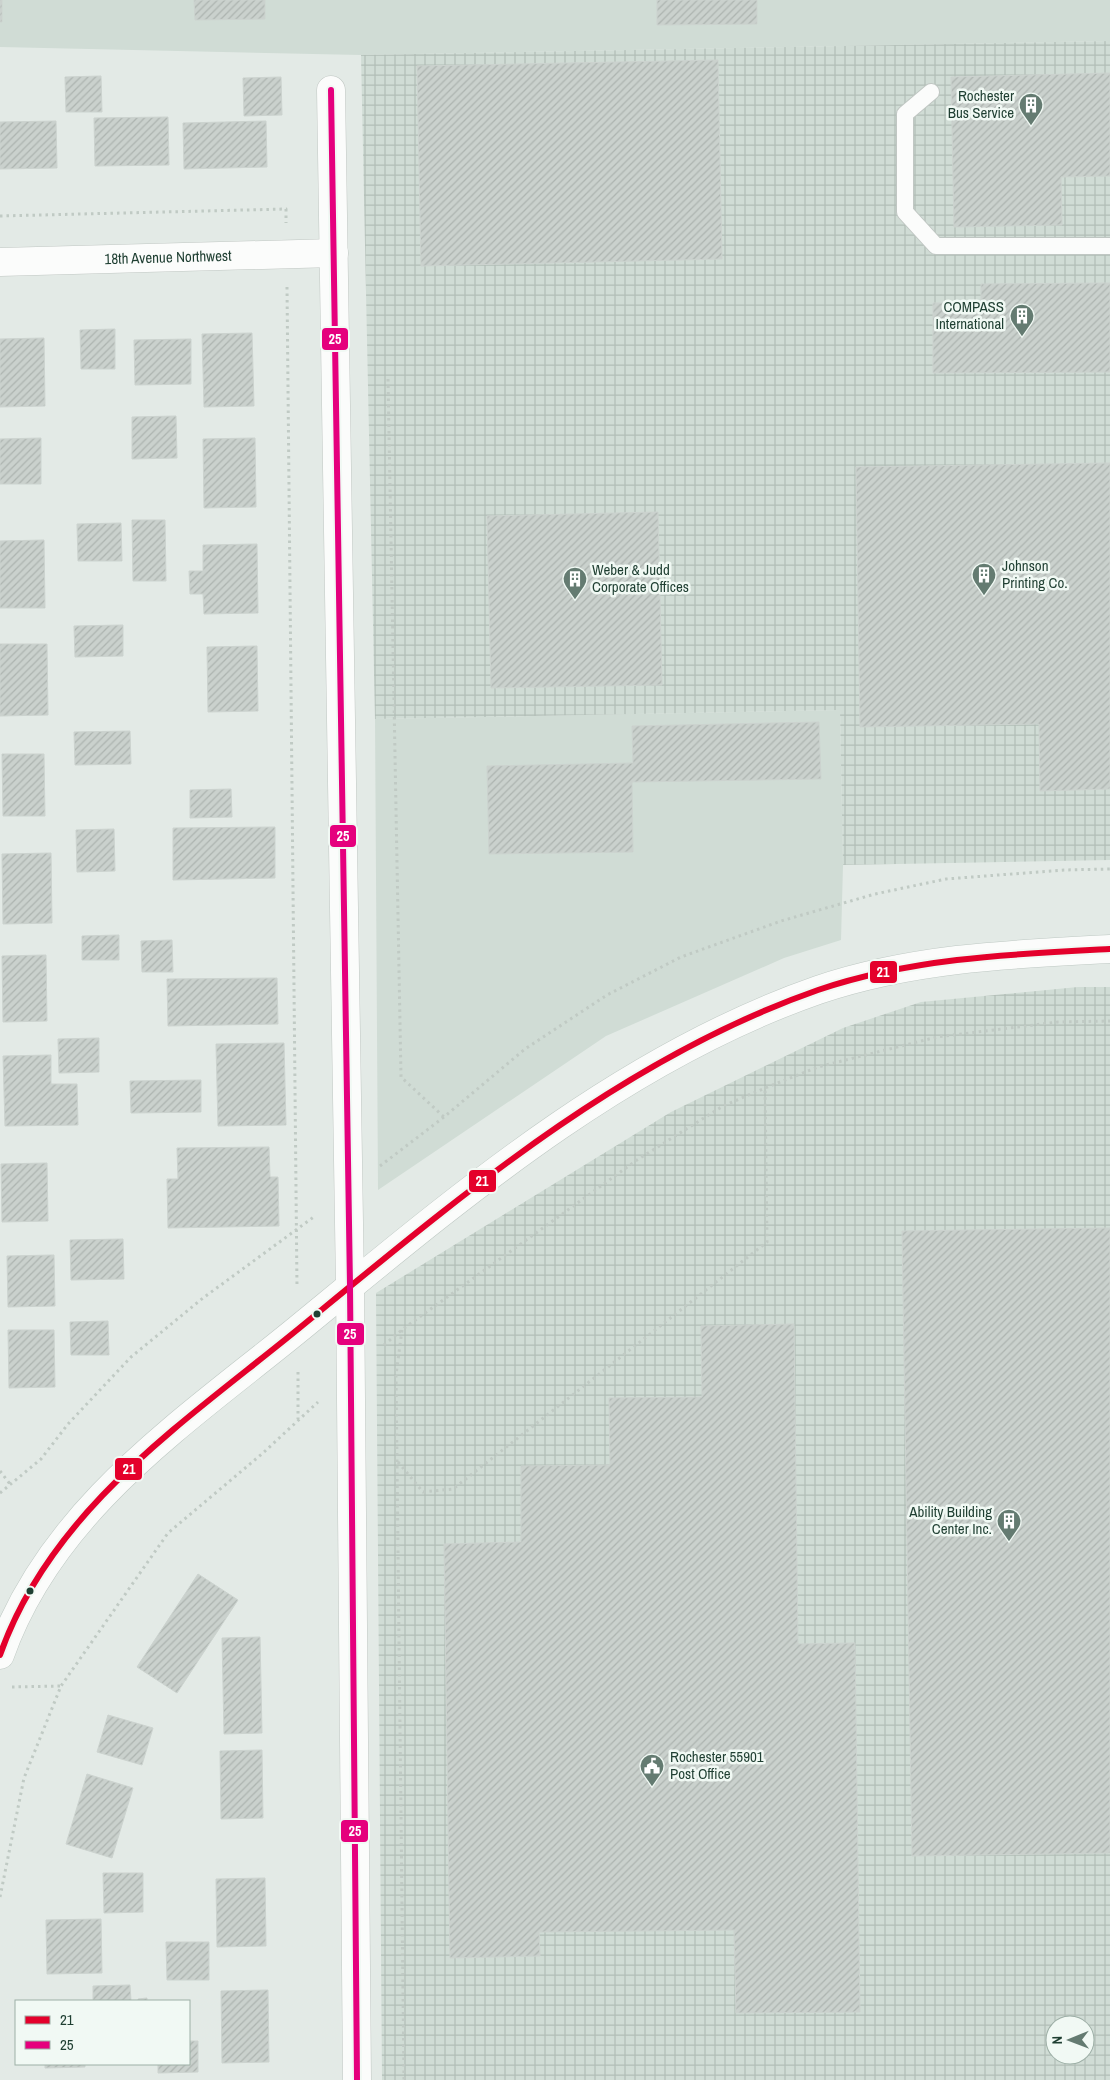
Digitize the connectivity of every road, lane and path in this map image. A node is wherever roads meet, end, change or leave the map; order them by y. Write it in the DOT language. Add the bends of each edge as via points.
graph roads {
  1 [pos="331,90"];
  2 [pos="931,92"];
  3 [pos="286,210"];
  4 [pos="0,216"];
  5 [pos="1110,246"];
  6 [pos="334,253"];
  7 [pos="0,262"];
  8 [pos="287,299"];
  9 [pos="388,379"];
  10 [pos="1110,869"];
  11 [pos="1110,949"];
  12 [pos="1110,1021"];
  13 [pos="765,1088"];
  14 [pos="444,1117"];
  15 [pos="395,1155"];
  16 [pos="350,1286"];
  17 [pos="298,1420"];
  18 [pos="397,1462"];
  19 [pos="0,1470"];
  20 [pos="10,1484"];
  21 [pos="0,1493"];
  22 [pos="2,1644"];
  23 [pos="61,1686"];
  24 [pos="9,1687"];
  25 [pos="0,1897"];
  26 [pos="357,2080"];
  27 [pos="404,2080"];
  1 -- 6 [label="street"];
  2 -- 5 [label="lane" via="905,114 905,212 936,246"];
  3 -- 4 [label="path"];
  6 -- 7 [label="street, 18th Avenue Northwest"];
  6 -- 16 [label="street"];
  8 -- 20 [label="path" via="296,1230 131,1356 68,1424 41,1460"];
  9 -- 14 [label="path" via="401,1077"];
  10 -- 14 [label="path" via="946,879 875,894 781,921 681,957 607,995 541,1038"];
  11 -- 16 [label="street" via="988,957 900,968 817,991 732,1025 626,1082 556,1129 486,1179"];
  12 -- 13 [label="path" via="1058,1022 937,1037 818,1067"];
  13 -- 18 [label="path" via="723,1106 637,1160 402,1329 396,1375"];
  13 -- 18 [label="path" via="767,1242 453,1489 423,1492"];
  14 -- 15 [label="path"];
  16 -- 22 [label="street" via="112,1484 55,1552"];
  16 -- 26 [label="street"];
  17 -- 23 [label="path" via="263,1454 168,1533"];
  18 -- 27 [label="path"];
  19 -- 20 [label="path"];
  20 -- 21 [label="path"];
  23 -- 24 [label="path"];
  23 -- 25 [label="path" via="24,1778"];
}
